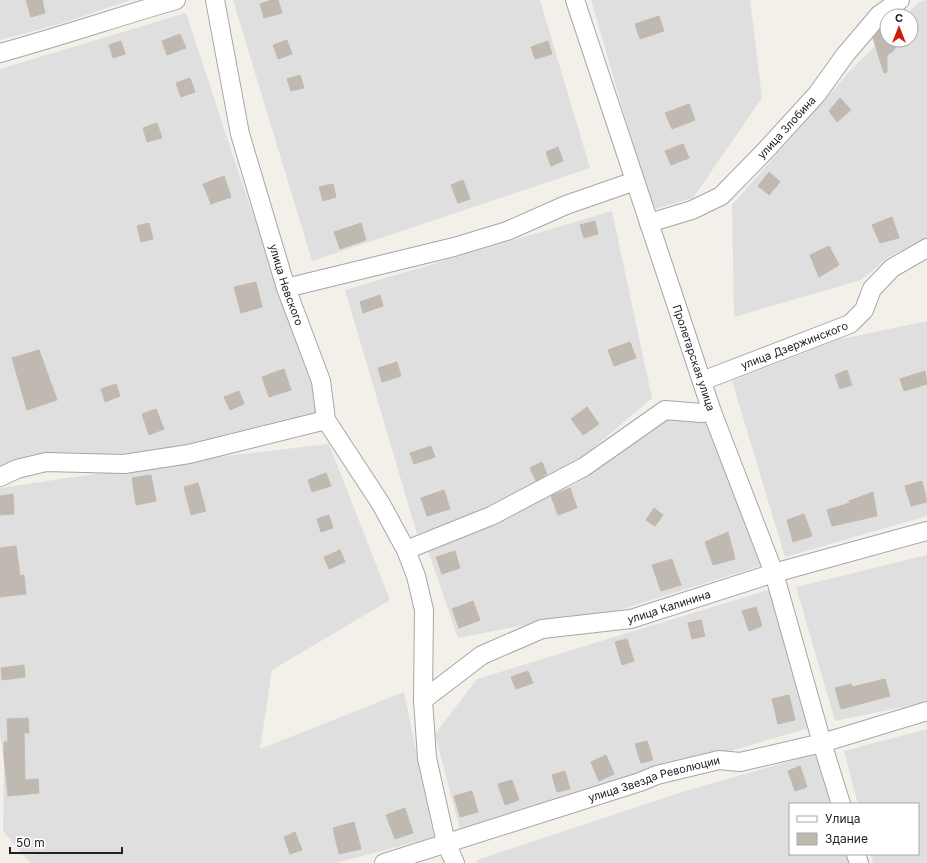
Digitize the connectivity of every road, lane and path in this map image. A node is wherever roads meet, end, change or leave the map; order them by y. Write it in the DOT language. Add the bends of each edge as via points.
graph roads {
  1 [pos="176,0"];
  2 [pos="214,0"];
  3 [pos="575,0"];
  4 [pos="900,0"];
  5 [pos="0,53"];
  6 [pos="635,181"];
  7 [pos="649,223"];
  8 [pos="927,248"];
  9 [pos="286,288"];
  10 [pos="702,381"];
  11 [pos="712,412"];
  12 [pos="326,420"];
  13 [pos="0,478"];
  14 [pos="927,531"];
  15 [pos="406,550"];
  16 [pos="774,573"];
  17 [pos="423,700"];
  18 [pos="927,711"];
  19 [pos="822,743"];
  20 [pos="841,803"];
  21 [pos="446,843"];
  22 [pos="384,863"];
  23 [pos="455,863"];
  1 -- 5 [label="street"];
  2 -- 9 [label="street, улица Невского" via="240,134"];
  3 -- 6 [label="street, Пролетарская улица"];
  4 -- 7 [label="street, улица Злобина" via="879,15 845,55 817,94 721,196 692,210"];
  6 -- 7 [label="street, Пролетарская улица"];
  6 -- 9 [label="street" via="566,205 507,231"];
  7 -- 10 [label="street, Пролетарская улица"];
  8 -- 10 [label="street, улица Дзержинского" via="892,268 872,289 864,310 850,324"];
  9 -- 12 [label="street, улица Невского" via="321,381"];
  10 -- 11 [label="street, Пролетарская улица"];
  11 -- 15 [label="street, Пролетарская улица" via="701,414 665,410 584,467 491,516"];
  11 -- 16 [label="street"];
  12 -- 13 [label="street" via="189,454 124,464 46,462 17,469"];
  12 -- 15 [label="street, улица Невского" via="381,504"];
  14 -- 16 [label="street, улица Калинина"];
  15 -- 17 [label="street, улица Невского" via="416,576 424,610"];
  16 -- 17 [label="street, улица Калинина" via="631,619 542,629 482,655"];
  16 -- 19 [label="street"];
  17 -- 21 [label="street, улица Невского" via="427,758"];
  18 -- 19 [label="street, улица Звезда Революции"];
  19 -- 20 [label="street"];
  19 -- 21 [label="street, улица Звезда Революции" via="740,762 719,760 656,775 626,787"];
  21 -- 22 [label="street, улица Звезда Революции"];
  21 -- 23 [label="street, улица Невского"];
}
